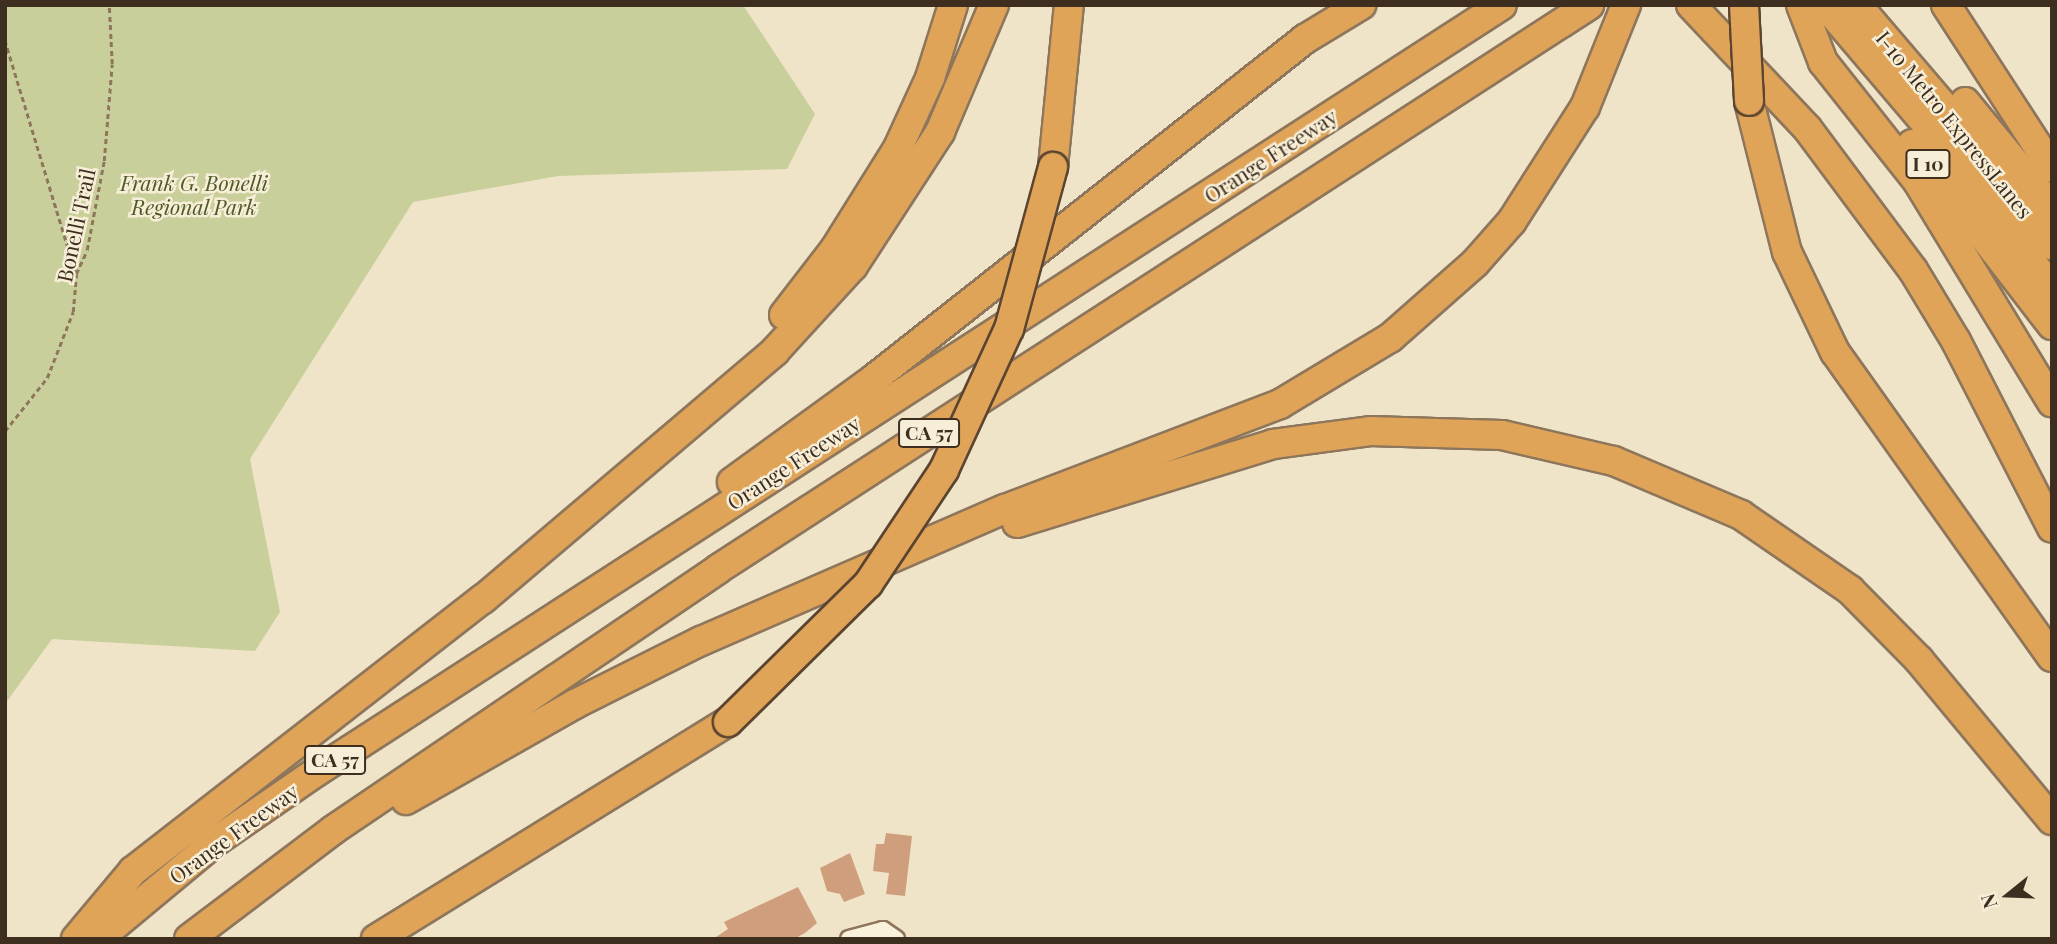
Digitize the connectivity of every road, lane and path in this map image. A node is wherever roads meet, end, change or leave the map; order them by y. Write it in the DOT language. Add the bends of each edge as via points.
graph roads {
  1 [pos="108,5"];
  2 [pos="953,5"];
  3 [pos="994,5"];
  4 [pos="1069,5"];
  5 [pos="1361,5"];
  6 [pos="1502,5"];
  7 [pos="1589,5"];
  8 [pos="1626,5"];
  9 [pos="1691,5"];
  10 [pos="1744,5"];
  11 [pos="1801,5"];
  12 [pos="1825,5"];
  13 [pos="1857,5"];
  14 [pos="1881,5"];
  15 [pos="1946,5"];
  16 [pos="5,40"];
  17 [pos="2052,168"];
  18 [pos="2052,208"];
  19 [pos="2052,245"];
  20 [pos="76,274"];
  21 [pos="2052,289"];
  22 [pos="2052,325"];
  23 [pos="717,395"];
  24 [pos="2052,402"];
  25 [pos="5,431"];
  26 [pos="2052,528"];
  27 [pos="955,534"];
  28 [pos="583,598"];
  29 [pos="2052,657"];
  30 [pos="2052,820"];
  31 [pos="332,830"];
  32 [pos="889,934"];
  33 [pos="76,939"];
  34 [pos="98,939"];
  35 [pos="189,939"];
  36 [pos="376,939"];
  37 [pos="849,939"];
  1 -- 20 [label="path, Bonelli Trail" via="112,74 104,161 87,250"];
  2 -- 23 [label="highway" via="930,78 898,148 827,260"];
  3 -- 23 [label="highway" via="940,132 853,265 775,351"];
  4 -- 36 [label="highway, bridge" via="1053,167 1009,329 944,470 868,584 728,722"];
  5 -- 28 [label="highway" via="1305,39 875,378"];
  6 -- 28 [label="highway, Orange Freeway / CA 57"];
  7 -- 31 [label="highway, CA 57" via="718,569"];
  8 -- 27 [label="highway" via="1586,107 1512,220 1475,263 1390,338 1280,404 1005,509"];
  9 -- 26 [label="highway" via="1807,128 1913,270 1956,341"];
  10 -- 29 [label="highway, bridge" via="1749,101 1787,251 1835,352"];
  11 -- 22 [label="highway, I 10"];
  11 -- 24 [label="highway" via="1824,62 1918,182"];
  12 -- 21 [label="highway, I-10 Metro ExpressLanes" via="1939,139"];
  13 -- 19 [label="highway, I-10 Metro ExpressLanes" via="1967,134"];
  14 -- 18 [label="highway"];
  15 -- 17 [label="highway"];
  16 -- 20 [label="path"];
  20 -- 25 [label="path, Bonelli Trail" via="73,312 55,362 35,397"];
  23 -- 33 [label="highway" via="483,599 133,871"];
  27 -- 30 [label="highway" via="1016,523 1273,444 1370,431 1502,435 1614,461 1741,515 1850,590 1919,660"];
  27 -- 31 [label="highway" via="701,641 575,704 397,805"];
  28 -- 34 [label="highway, Orange Freeway / CA 57" via="216,841"];
  31 -- 35 [label="highway, CA 57"];
  32 -- 37 [label="street"];
}
